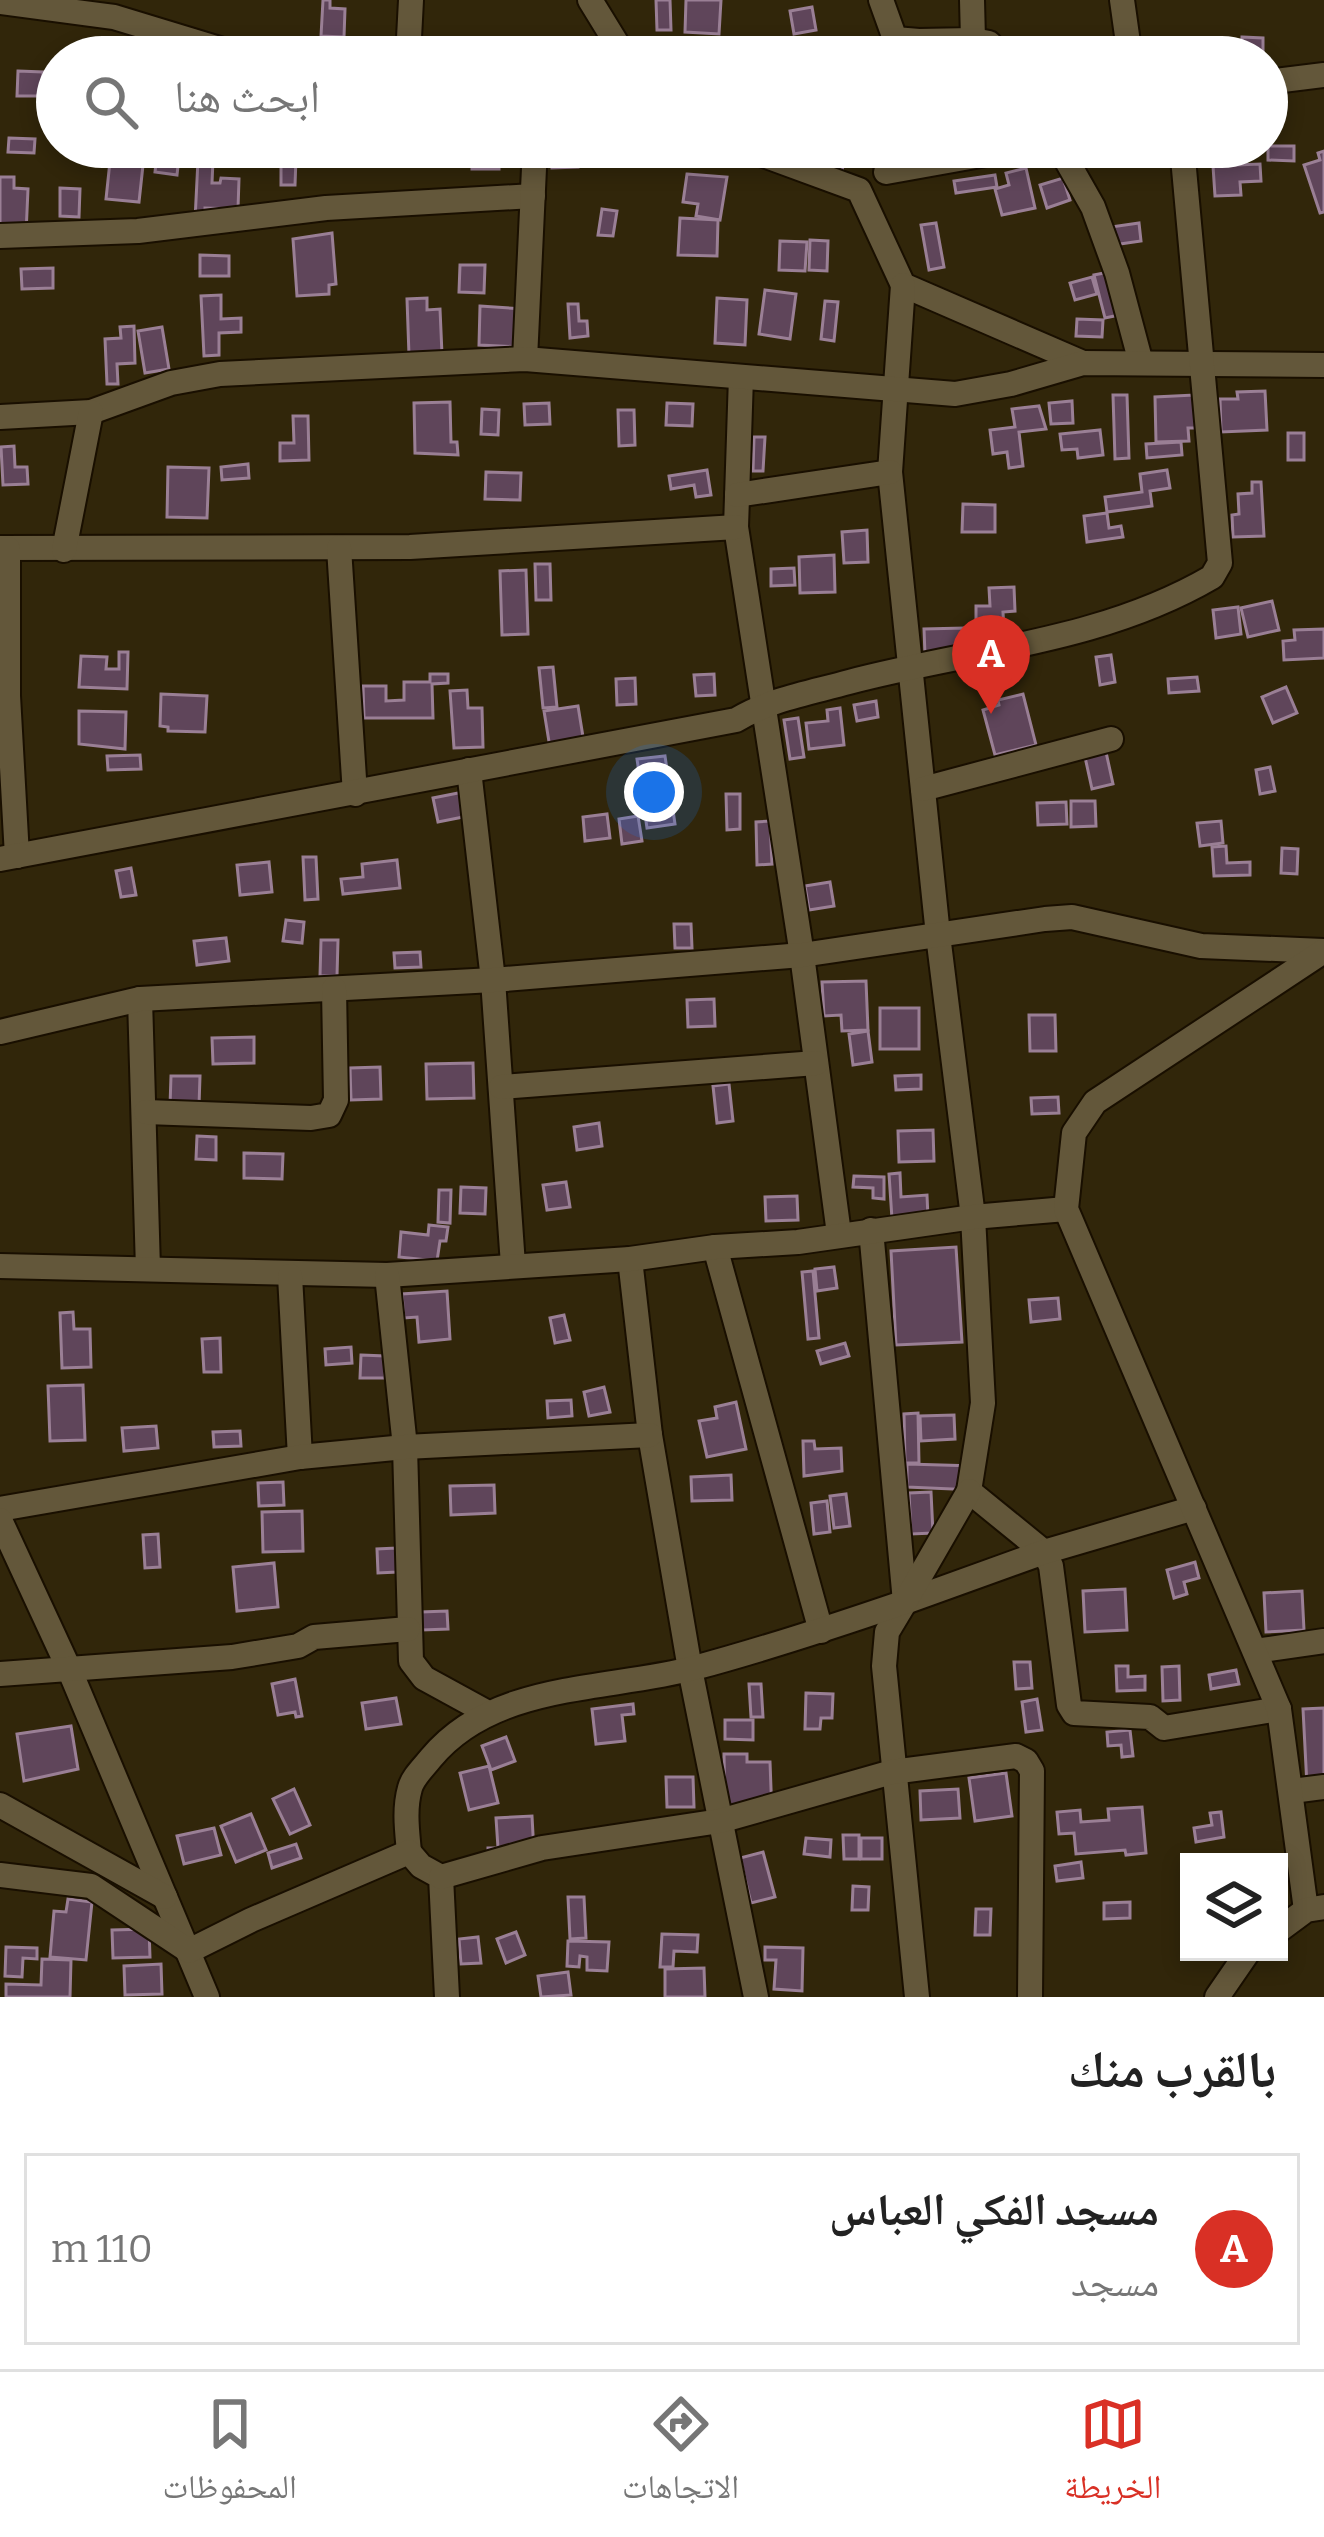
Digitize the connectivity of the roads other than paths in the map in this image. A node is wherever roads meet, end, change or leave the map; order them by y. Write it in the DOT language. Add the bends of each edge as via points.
graph roads {
  1 [pos="411,0"];
  2 [pos="590,0"];
  3 [pos="881,0"];
  4 [pos="972,0"];
  5 [pos="1122,0"];
  6 [pos="0,2"];
  7 [pos="116,8"];
  8 [pos="188,36"];
  9 [pos="409,36"];
  10 [pos="612,36"];
  11 [pos="894,36"];
  12 [pos="973,36"];
  13 [pos="1127,36"];
  14 [pos="1324,75"];
  15 [pos="1288,79"];
  16 [pos="534,168"];
  17 [pos="799,168"];
  18 [pos="888,168"];
  19 [pos="908,168"];
  20 [pos="1071,168"];
  21 [pos="1184,168"];
  22 [pos="886,172"];
  23 [pos="859,190"];
  24 [pos="533,196"];
  25 [pos="0,236"];
  26 [pos="903,285"];
  27 [pos="525,359"];
  28 [pos="1083,363"];
  29 [pos="1141,363"];
  30 [pos="1203,365"];
  31 [pos="1324,365"];
  32 [pos="741,377"];
  33 [pos="897,387"];
  34 [pos="91,412"];
  35 [pos="0,417"];
  36 [pos="890,472"];
  37 [pos="737,495"];
  38 [pos="736,527"];
  39 [pos="4,548"];
  40 [pos="339,548"];
  41 [pos="64,550"];
  42 [pos="910,666"];
  43 [pos="4,696"];
  44 [pos="763,704"];
  45 [pos="1111,739"];
  46 [pos="469,770"];
  47 [pos="923,789"];
  48 [pos="355,794"];
  49 [pos="8,857"];
  50 [pos="938,934"];
  51 [pos="1324,951"];
  52 [pos="802,955"];
  53 [pos="493,980"];
  54 [pos="334,989"];
  55 [pos="140,999"];
  56 [pos="0,1032"];
  57 [pos="816,1063"];
  58 [pos="501,1087"];
  59 [pos="146,1112"];
  60 [pos="1066,1209"];
  61 [pos="973,1217"];
  62 [pos="871,1230"];
  63 [pos="839,1234"];
  64 [pos="715,1247"];
  65 [pos="630,1259"];
  66 [pos="513,1265"];
  67 [pos="0,1266"];
  68 [pos="148,1269"];
  69 [pos="387,1275"];
  70 [pos="290,1276"];
  71 [pos="650,1435"];
  72 [pos="404,1447"];
  73 [pos="300,1457"];
  74 [pos="969,1491"];
  75 [pos="1194,1508"];
  76 [pos="0,1509"];
  77 [pos="0,1520"];
  78 [pos="1044,1552"];
  79 [pos="904,1602"];
  80 [pos="408,1629"];
  81 [pos="820,1631"];
  82 [pos="1324,1641"];
  83 [pos="1255,1651"];
  84 [pos="690,1669"];
  85 [pos="70,1671"];
  86 [pos="0,1674"];
  87 [pos="1279,1709"];
  88 [pos="488,1713"];
  89 [pos="892,1772"];
  90 [pos="1324,1787"];
  91 [pos="1292,1791"];
  92 [pos="0,1805"];
  93 [pos="720,1821"];
  94 [pos="409,1852"];
  95 [pos="0,1875"];
  96 [pos="441,1876"];
  97 [pos="165,1897"];
  98 [pos="1315,1908"];
  99 [pos="1288,1924"];
  100 [pos="189,1951"];
  101 [pos="1242,1961"];
  102 [pos="207,1997"];
  103 [pos="447,1997"];
  104 [pos="756,1997"];
  105 [pos="916,1997"];
  106 [pos="1030,1997"];
  107 [pos="1216,1997"];
  1 -- 9 [label="street"];
  2 -- 10 [label="street"];
  3 -- 11 [label="street"];
  4 -- 12 [label="street"];
  5 -- 13 [label="street"];
  6 -- 7 [label="street"];
  7 -- 8 [label="street"];
  14 -- 15 [label="street"];
  16 -- 24 [label="street"];
  17 -- 23 [label="street"];
  18 -- 22 [label="street"];
  19 -- 22 [label="street"];
  20 -- 29 [label="street" via="1117,273"];
  21 -- 30 [label="street"];
  22 -- 23 [label="street"];
  23 -- 26 [label="street"];
  24 -- 25 [label="street"];
  24 -- 27 [label="street"];
  26 -- 28 [label="street"];
  26 -- 33 [label="street"];
  27 -- 32 [label="street"];
  27 -- 34 [label="street" via="220,374"];
  28 -- 29 [label="street"];
  28 -- 33 [label="street" via="956,394"];
  29 -- 30 [label="street"];
  30 -- 31 [label="street"];
  30 -- 42 [label="street" via="1220,562 1212,577 1085,631"];
  32 -- 33 [label="street"];
  32 -- 37 [label="street"];
  33 -- 36 [label="street"];
  34 -- 35 [label="street"];
  34 -- 41 [label="street"];
  36 -- 37 [label="street"];
  36 -- 42 [label="street"];
  37 -- 38 [label="street"];
  38 -- 40 [label="street"];
  38 -- 44 [label="street"];
  39 -- 41 [label="street"];
  39 -- 43 [label="street"];
  40 -- 41 [label="street"];
  40 -- 48 [label="street"];
  42 -- 44 [label="street"];
  42 -- 47 [label="street"];
  43 -- 49 [label="street"];
  44 -- 46 [label="street" via="736,720"];
  44 -- 52 [label="street"];
  45 -- 47 [label="street"];
  46 -- 48 [label="street"];
  46 -- 53 [label="street"];
  47 -- 50 [label="street"];
  48 -- 49 [label="street"];
  50 -- 51 [label="street" via="1072,917 1201,946"];
  50 -- 52 [label="street"];
  50 -- 61 [label="street"];
  51 -- 60 [label="street" via="1095,1102 1074,1132"];
  52 -- 53 [label="street"];
  52 -- 57 [label="street"];
  53 -- 54 [label="street"];
  53 -- 58 [label="street"];
  54 -- 55 [label="street"];
  54 -- 59 [label="street" via="336,1100 329,1115"];
  55 -- 56 [label="street"];
  55 -- 59 [label="street"];
  57 -- 58 [label="street"];
  57 -- 63 [label="street"];
  58 -- 66 [label="street"];
  59 -- 68 [label="street"];
  60 -- 61 [label="street"];
  60 -- 75 [label="street"];
  61 -- 62 [label="street"];
  61 -- 74 [label="street" via="983,1403"];
  62 -- 63 [label="street"];
  62 -- 79 [label="street"];
  63 -- 64 [label="street"];
  64 -- 65 [label="street"];
  64 -- 81 [label="street"];
  65 -- 66 [label="street"];
  65 -- 71 [label="street"];
  66 -- 69 [label="street"];
  67 -- 68 [label="street"];
  68 -- 70 [label="street"];
  69 -- 70 [label="street"];
  69 -- 72 [label="street"];
  70 -- 73 [label="street"];
  71 -- 72 [label="street"];
  71 -- 84 [label="street"];
  72 -- 73 [label="street"];
  72 -- 80 [label="street"];
  73 -- 76 [label="street"];
  74 -- 78 [label="street"];
  74 -- 79 [label="street"];
  75 -- 78 [label="street"];
  75 -- 83 [label="street"];
  77 -- 85 [label="street"];
  78 -- 79 [label="street"];
  78 -- 87 [label="street" via="1074,1713 1150,1717 1164,1728"];
  79 -- 81 [label="street"];
  79 -- 89 [label="street" via="887,1632 884,1666"];
  80 -- 85 [label="street" via="314,1637 232,1657"];
  80 -- 88 [label="street" via="411,1661 424,1678"];
  81 -- 84 [label="street"];
  82 -- 83 [label="street"];
  83 -- 87 [label="street"];
  84 -- 88 [label="street"];
  84 -- 93 [label="street"];
  85 -- 86 [label="street"];
  85 -- 97 [label="street"];
  87 -- 91 [label="street"];
  88 -- 94 [label="street" via="446,1740 411,1783"];
  89 -- 93 [label="street"];
  89 -- 105 [label="street"];
  89 -- 106 [label="street" via="1026,1761"];
  90 -- 91 [label="street"];
  91 -- 98 [label="street"];
  92 -- 97 [label="street"];
  93 -- 96 [label="street" via="542,1848"];
  93 -- 104 [label="street"];
  94 -- 96 [label="street"];
  94 -- 100 [label="street"];
  95 -- 100 [label="street" via="91,1886"];
  96 -- 103 [label="street"];
  97 -- 100 [label="street"];
  98 -- 99 [label="street"];
  100 -- 102 [label="street"];
  101 -- 107 [label="street"];
}
